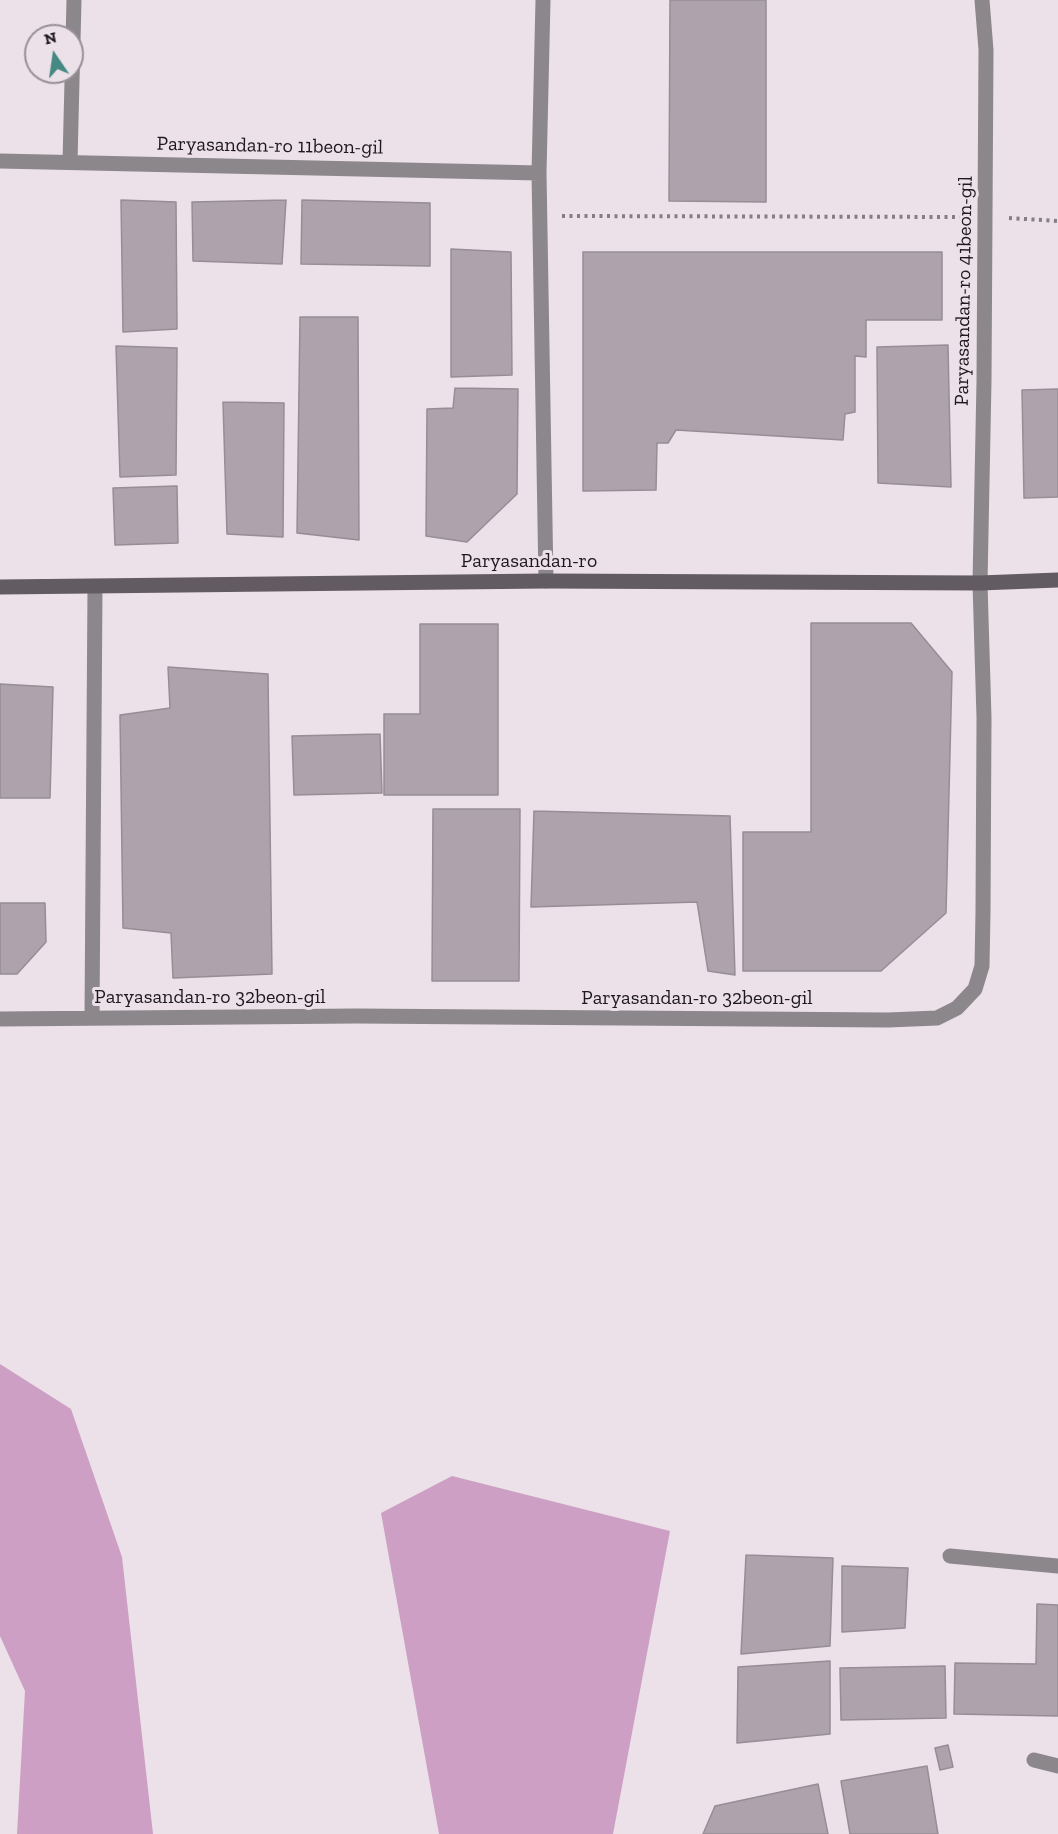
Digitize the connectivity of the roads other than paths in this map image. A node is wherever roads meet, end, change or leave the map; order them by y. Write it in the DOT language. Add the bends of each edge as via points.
graph roads {
  1 [pos="74,0"];
  2 [pos="543,0"];
  3 [pos="982,0"];
  4 [pos="0,161"];
  5 [pos="70,162"];
  6 [pos="539,173"];
  7 [pos="1058,580"];
  8 [pos="546,581"];
  9 [pos="980,583"];
  10 [pos="0,587"];
  11 [pos="96,587"];
  12 [pos="92,1018"];
  13 [pos="0,1019"];
  14 [pos="950,1556"];
  15 [pos="1058,1566"];
  16 [pos="1034,1760"];
  17 [pos="1058,1766"];
  1 -- 5 [label="street"];
  2 -- 6 [label="street"];
  3 -- 9 [label="street, Paryasandan-ro 41beon-gil" via="986,50 986,217"];
  4 -- 5 [label="street, Paryasandan-ro 11beon-gil"];
  5 -- 6 [label="street, Paryasandan-ro 11beon-gil"];
  6 -- 8 [label="street"];
  7 -- 9 [label="street, Paryasandan-ro"];
  8 -- 9 [label="street, Paryasandan-ro"];
  8 -- 11 [label="street, Paryasandan-ro"];
  9 -- 12 [label="street, Paryasandan-ro 32beon-gil" via="984,718 982,966 975,989 957,1008 937,1018"];
  10 -- 11 [label="street, Paryasandan-ro"];
  11 -- 12 [label="street"];
  12 -- 13 [label="street, Paryasandan-ro 32beon-gil"];
  14 -- 15 [label="street"];
  16 -- 17 [label="street"];
}
